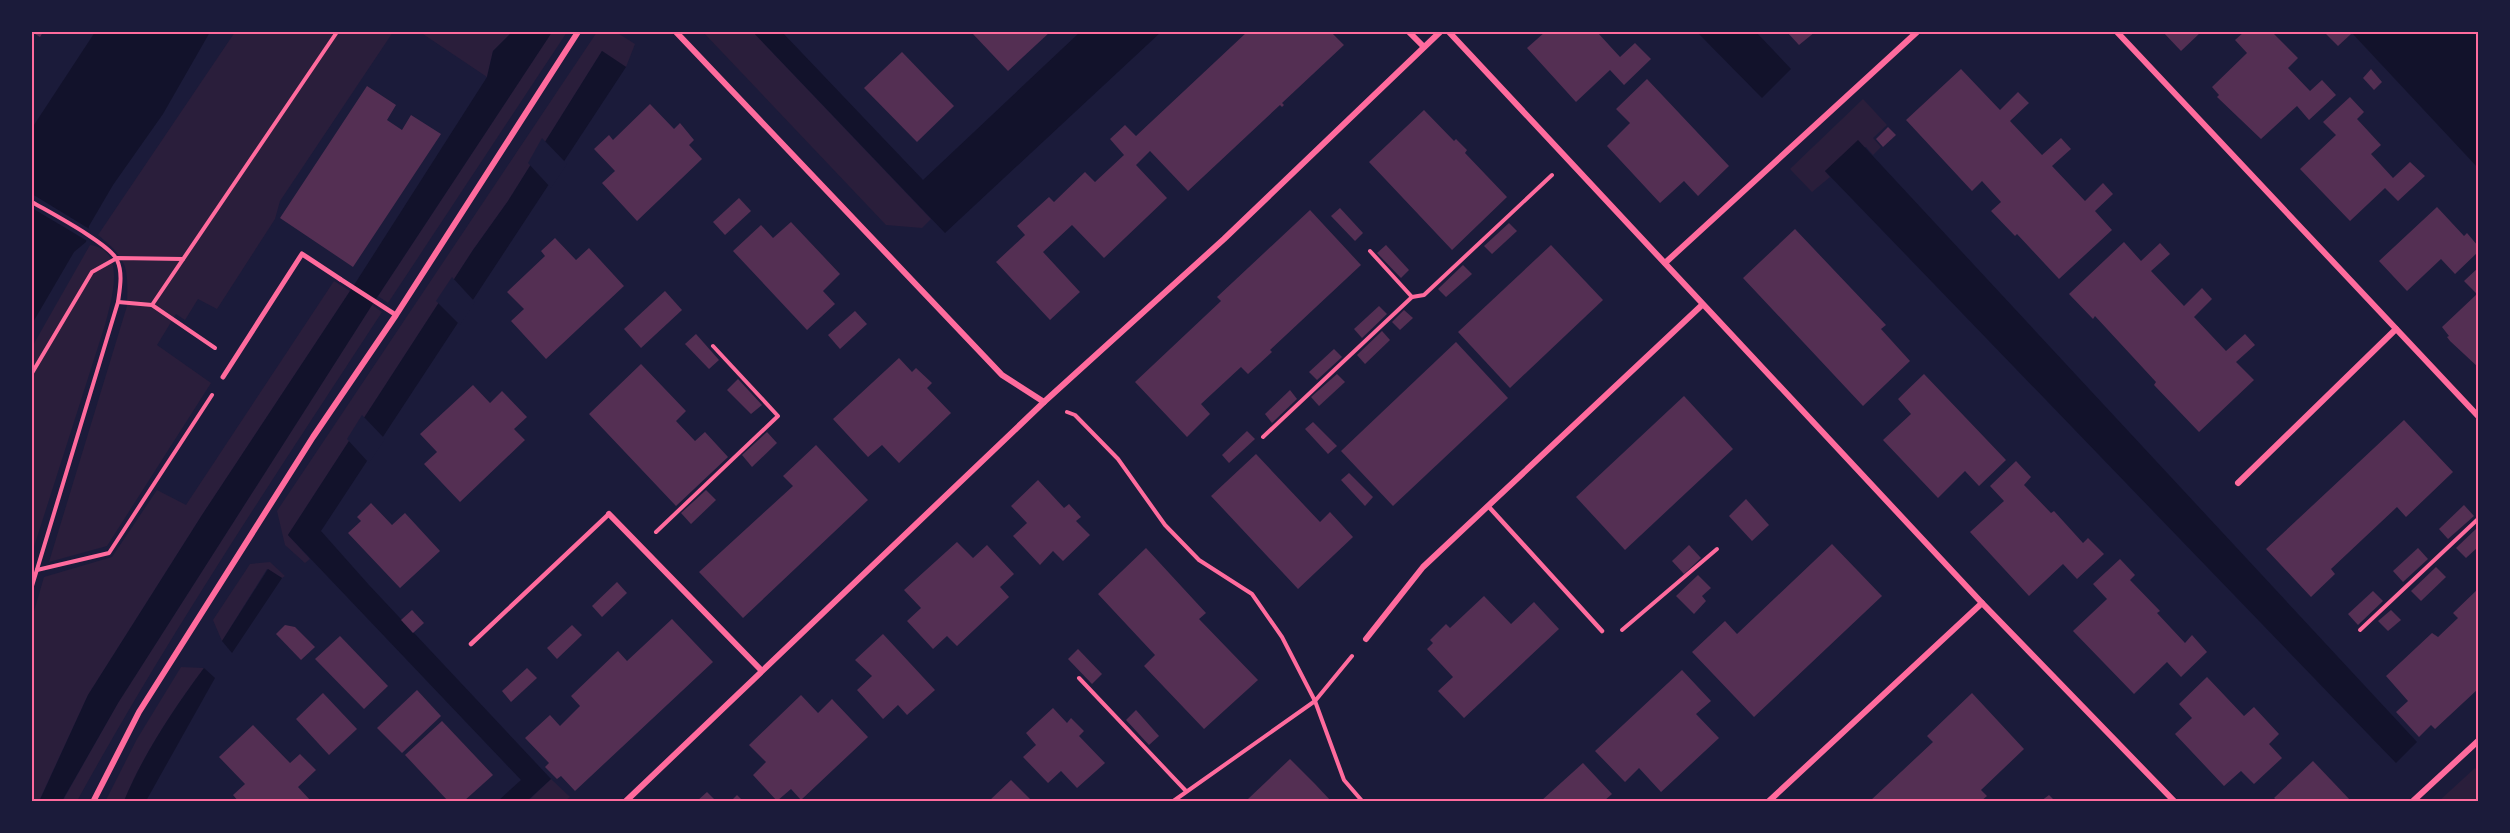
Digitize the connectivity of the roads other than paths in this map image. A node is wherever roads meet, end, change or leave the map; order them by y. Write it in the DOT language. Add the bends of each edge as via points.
graph roads {
  1 [pos="578,32"];
  2 [pos="676,32"];
  3 [pos="1409,32"];
  4 [pos="1440,32"];
  5 [pos="1449,32"];
  6 [pos="1917,32"];
  7 [pos="2117,32"];
  8 [pos="1423,46"];
  9 [pos="1665,263"];
  10 [pos="340,279"];
  11 [pos="1702,305"];
  12 [pos="396,315"];
  13 [pos="2396,329"];
  14 [pos="223,377"];
  15 [pos="1044,402"];
  16 [pos="2478,416"];
  17 [pos="2238,483"];
  18 [pos="1489,507"];
  19 [pos="609,514"];
  20 [pos="1982,603"];
  21 [pos="1602,631"];
  22 [pos="1366,639"];
  23 [pos="471,644"];
  24 [pos="761,670"];
  25 [pos="2478,741"];
  26 [pos="93,801"];
  27 [pos="625,801"];
  28 [pos="1768,801"];
  29 [pos="2175,801"];
  30 [pos="2412,801"];
  1 -- 12 [label="street"];
  2 -- 15 [label="street" via="1002,375"];
  3 -- 8 [label="street"];
  4 -- 8 [label="street"];
  5 -- 9 [label="street"];
  6 -- 9 [label="street"];
  7 -- 13 [label="street"];
  8 -- 15 [label="street" via="1224,239"];
  9 -- 11 [label="street"];
  10 -- 12 [label="lane"];
  10 -- 14 [label="street" via="302,254"];
  11 -- 18 [label="street"];
  11 -- 20 [label="street"];
  12 -- 26 [label="street" via="312,437 139,712"];
  13 -- 16 [label="street"];
  13 -- 17 [label="street"];
  15 -- 24 [label="street"];
  18 -- 21 [label="lane"];
  18 -- 22 [label="street" via="1423,567"];
  19 -- 23 [label="lane"];
  19 -- 24 [label="street"];
  20 -- 28 [label="street"];
  20 -- 29 [label="street"];
  24 -- 27 [label="street"];
  25 -- 30 [label="street"];
}
